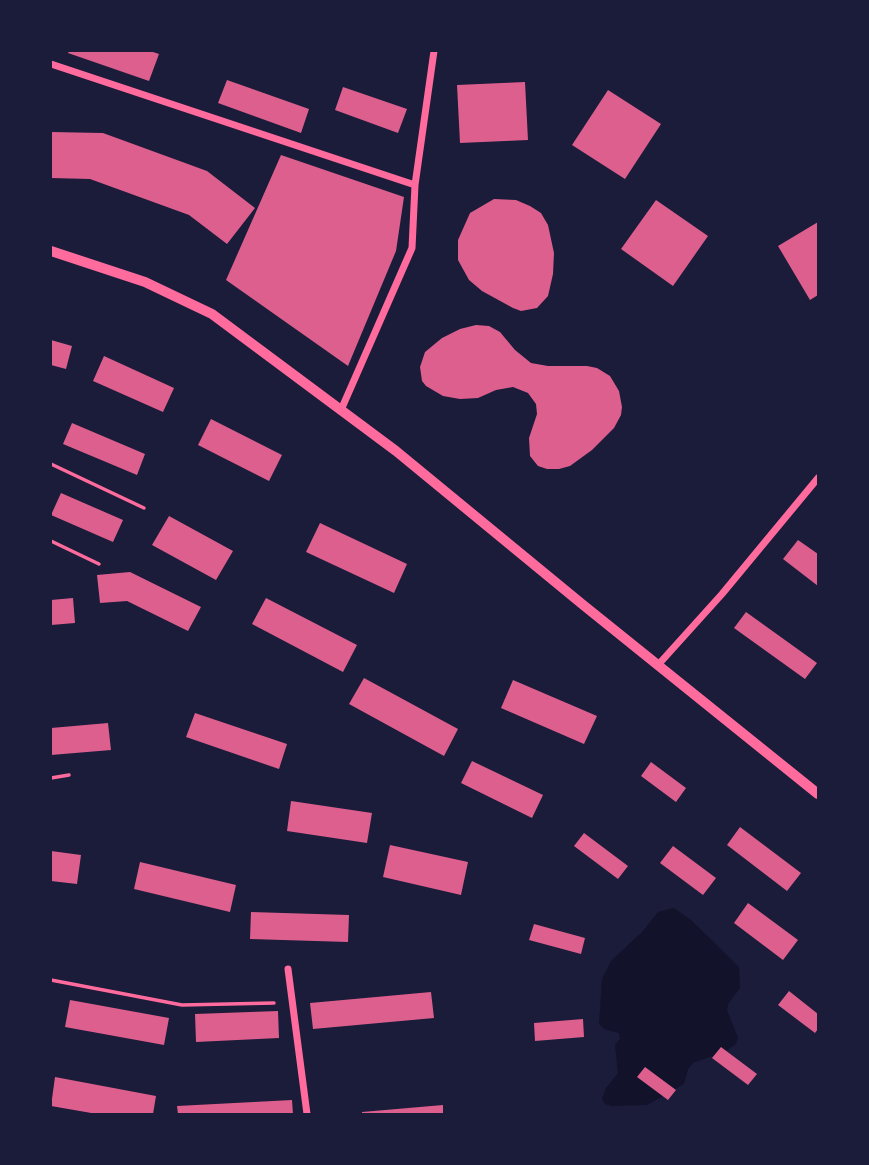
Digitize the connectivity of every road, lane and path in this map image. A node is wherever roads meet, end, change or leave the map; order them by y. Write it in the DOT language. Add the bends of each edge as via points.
graph roads {
  1 [pos="434,51"];
  2 [pos="51,64"];
  3 [pos="415,185"];
  4 [pos="51,251"];
  5 [pos="341,410"];
  6 [pos="51,464"];
  7 [pos="818,478"];
  8 [pos="144,508"];
  9 [pos="51,541"];
  10 [pos="99,564"];
  11 [pos="658,665"];
  12 [pos="69,775"];
  13 [pos="51,778"];
  14 [pos="818,794"];
  15 [pos="288,969"];
  16 [pos="51,980"];
  17 [pos="274,1003"];
  18 [pos="307,1114"];
  1 -- 3 [label="street"];
  2 -- 3 [label="street"];
  3 -- 5 [label="street" via="412,248"];
  4 -- 5 [label="main road" via="145,282 212,314"];
  5 -- 11 [label="main road"];
  6 -- 8 [label="lane"];
  7 -- 11 [label="street"];
  9 -- 10 [label="lane"];
  11 -- 14 [label="main road"];
  12 -- 13 [label="lane"];
  15 -- 18 [label="street"];
  16 -- 17 [label="lane" via="182,1005"];
}
